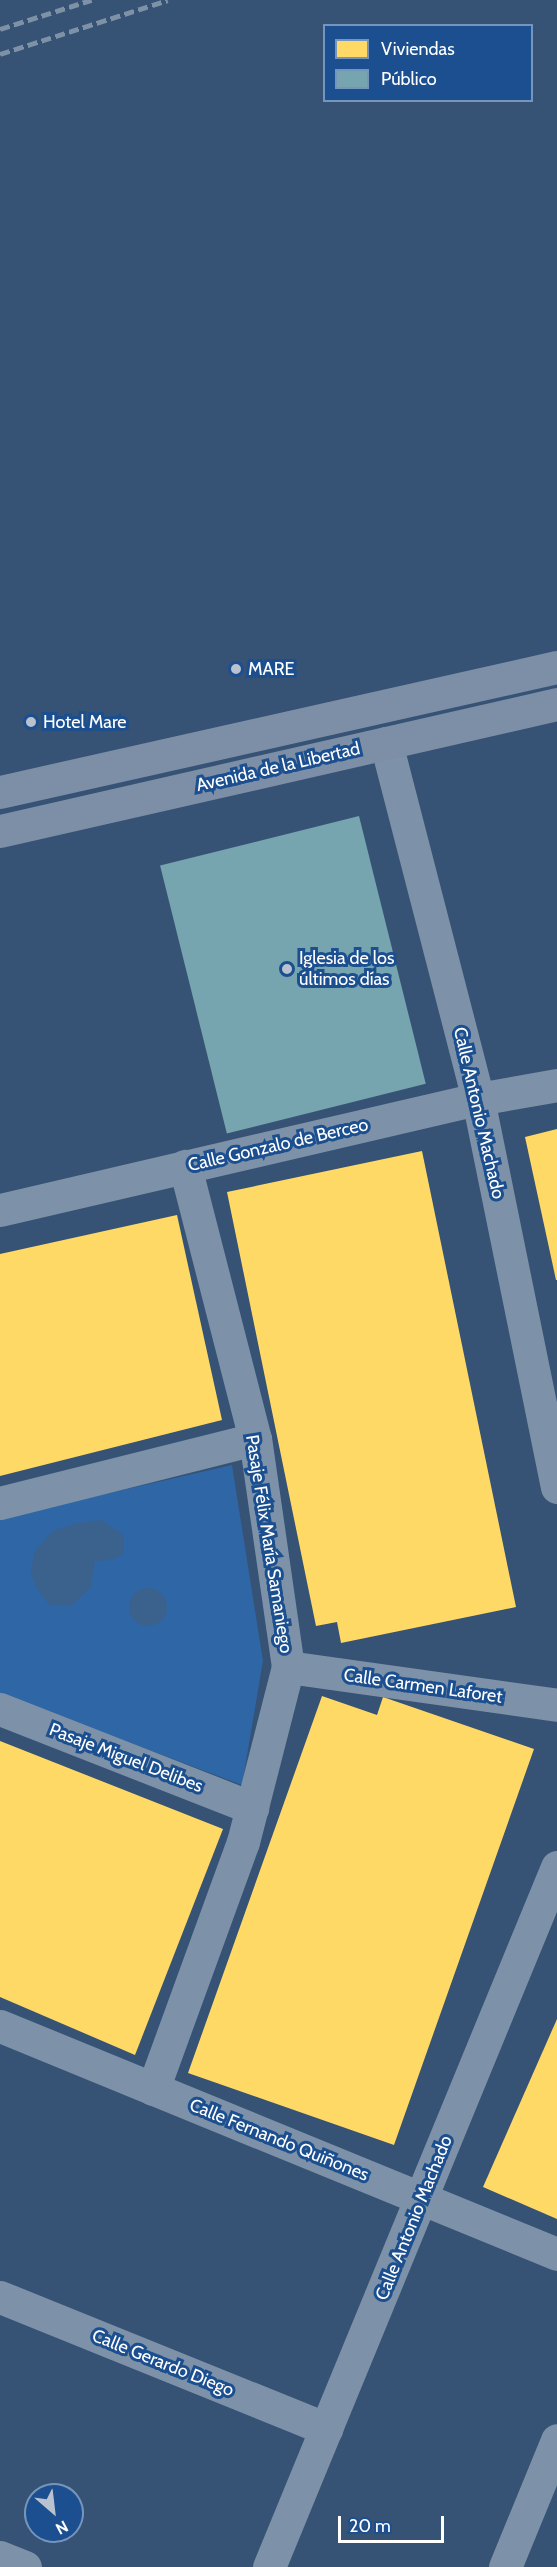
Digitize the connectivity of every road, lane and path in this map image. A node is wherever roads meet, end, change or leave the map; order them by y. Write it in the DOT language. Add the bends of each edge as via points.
graph roads {
  1 [pos="557,667"];
  2 [pos="557,705"];
  3 [pos="386,743"];
  4 [pos="0,792"];
  5 [pos="0,831"];
  6 [pos="557,1085"];
  7 [pos="478,1099"];
  8 [pos="185,1166"];
  9 [pos="0,1210"];
  10 [pos="255,1439"];
  11 [pos="557,1487"];
  12 [pos="0,1503"];
  13 [pos="288,1667"];
  14 [pos="557,1705"];
  15 [pos="0,1708"];
  16 [pos="252,1808"];
  17 [pos="557,1867"];
  18 [pos="0,2026"];
  19 [pos="153,2089"];
  20 [pos="422,2198"];
  21 [pos="557,2254"];
  22 [pos="0,2297"];
  23 [pos="326,2429"];
  24 [pos="557,2440"];
  25 [pos="0,2557"];
  26 [pos="25,2567"];
  27 [pos="269,2567"];
  28 [pos="505,2567"];
  1 -- 4 [label="main road, Avenida de la Libertad"];
  2 -- 3 [label="main road, Avenida de la Libertad"];
  3 -- 5 [label="main road, Avenida de la Libertad"];
  3 -- 7 [label="street, Calle Antonio Machado"];
  6 -- 7 [label="street, Calle Gonzalo de Berceo"];
  7 -- 8 [label="street, Calle Gonzalo de Berceo"];
  7 -- 11 [label="street, Calle Antonio Machado"];
  8 -- 9 [label="street, Calle Gonzalo de Berceo"];
  8 -- 10 [label="street, Pasaje Félix María Samaniego"];
  10 -- 12 [label="street"];
  10 -- 13 [label="street, Pasaje Félix María Samaniego"];
  13 -- 14 [label="street, Calle Carmen Laforet"];
  13 -- 16 [label="street, Pasaje Félix María Samaniego"];
  15 -- 16 [label="street, Pasaje Miguel Delibes"];
  16 -- 19 [label="street, Pasaje Félix María Samaniego"];
  17 -- 20 [label="street, Calle Antonio Machado"];
  18 -- 19 [label="street, Calle Fernando Quiñones"];
  19 -- 20 [label="street, Calle Fernando Quiñones"];
  20 -- 21 [label="street, Calle Fernando Quiñones"];
  20 -- 23 [label="street, Calle Antonio Machado"];
  22 -- 23 [label="street, Calle Gerardo Diego"];
  23 -- 27 [label="street, Calle Antonio Machado"];
  24 -- 28 [label="street"];
  25 -- 26 [label="street"];
}
